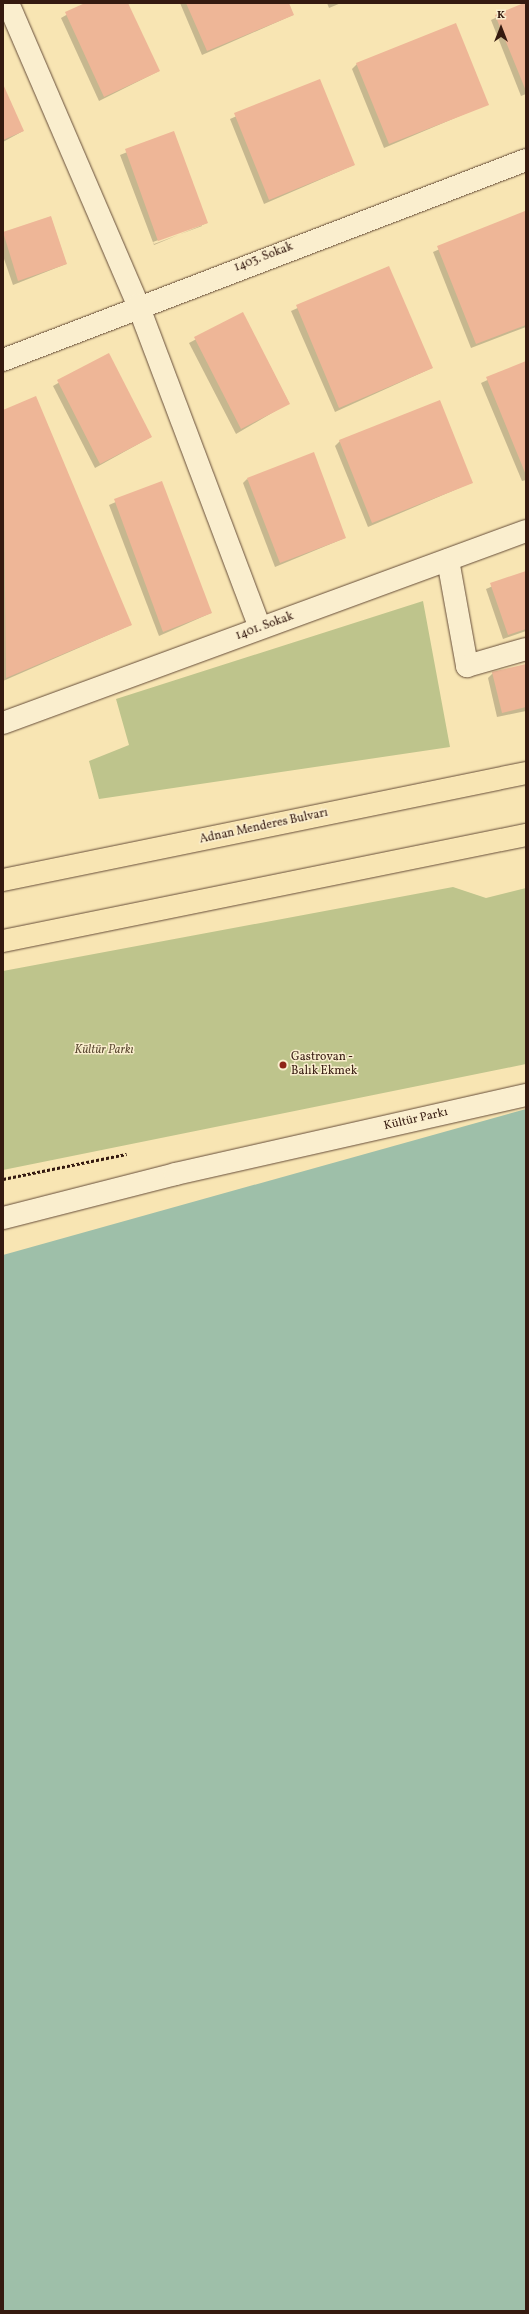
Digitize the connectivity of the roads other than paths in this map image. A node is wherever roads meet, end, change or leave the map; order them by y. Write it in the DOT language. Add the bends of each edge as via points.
graph roads {
  1 [pos="8,3"];
  2 [pos="526,160"];
  3 [pos="138,305"];
  4 [pos="3,360"];
  5 [pos="526,531"];
  6 [pos="448,560"];
  7 [pos="260,628"];
  8 [pos="526,649"];
  9 [pos="3,723"];
  10 [pos="526,773"];
  11 [pos="526,835"];
  12 [pos="3,880"];
  13 [pos="3,941"];
  14 [pos="526,1095"];
  15 [pos="3,1218"];
  1 -- 3 [label="street"];
  2 -- 3 [label="street, 1403. Sokak"];
  3 -- 4 [label="street, 1403. Sokak"];
  3 -- 7 [label="street"];
  5 -- 6 [label="street, 1401. Sokak"];
  6 -- 7 [label="street, 1401. Sokak"];
  6 -- 8 [label="street" via="467,666"];
  7 -- 9 [label="street, 1401. Sokak"];
  10 -- 12 [label="main road, Adnan Menderes Bulvarı"];
  11 -- 13 [label="main road"];
  14 -- 15 [label="street, Kültür Parkı" via="175,1174"];
}
